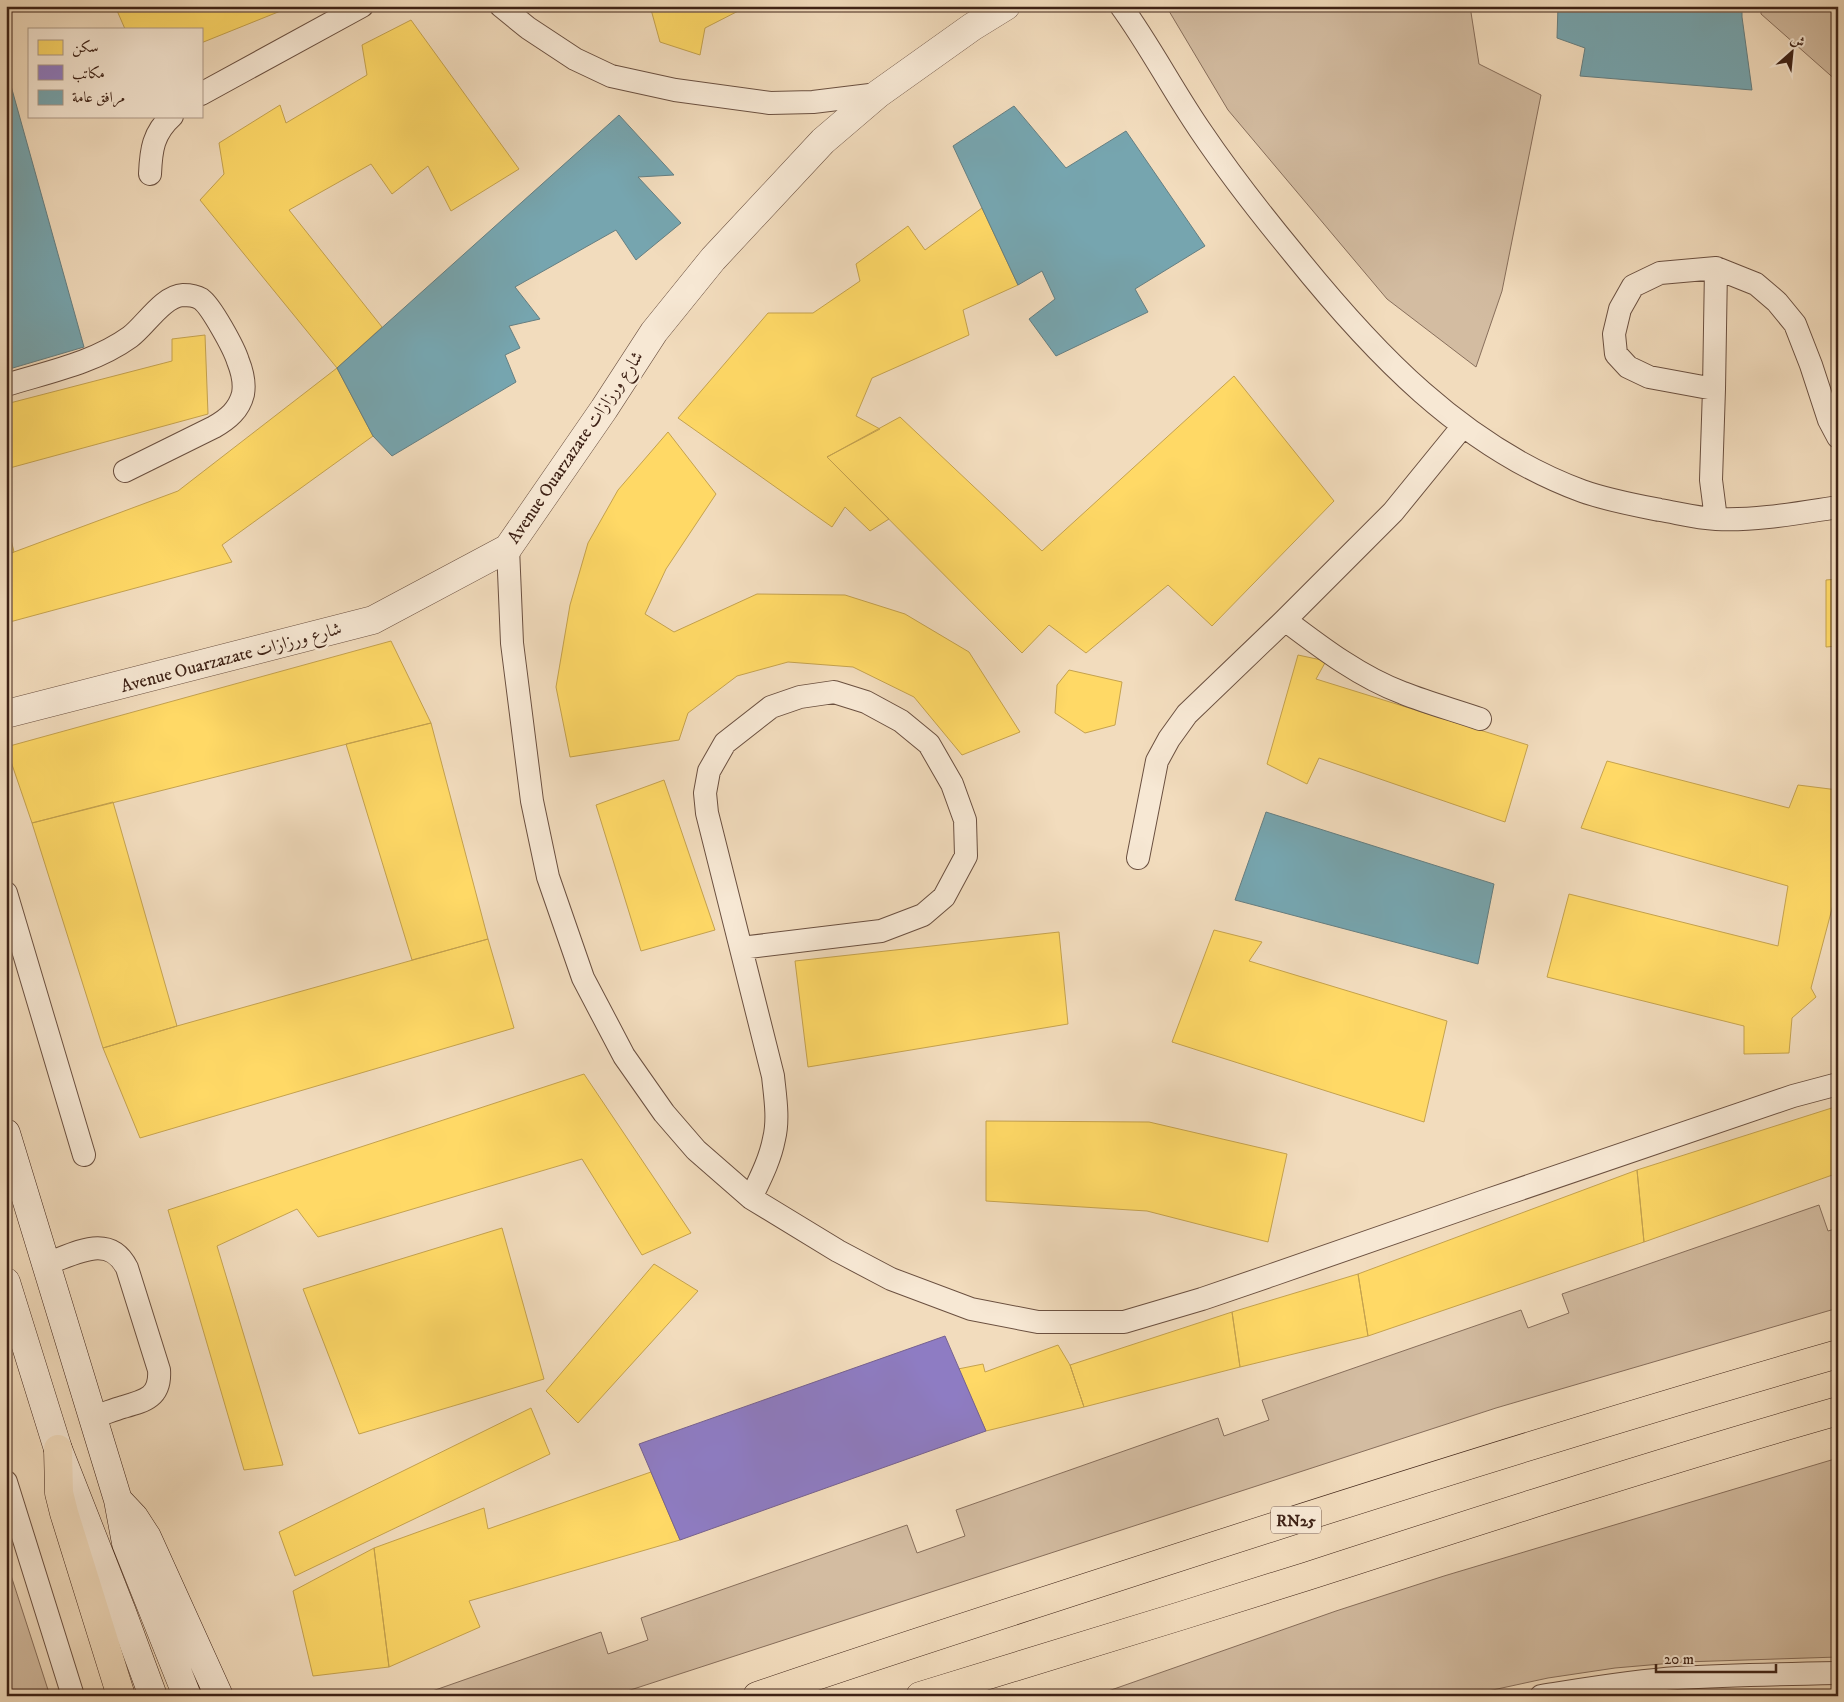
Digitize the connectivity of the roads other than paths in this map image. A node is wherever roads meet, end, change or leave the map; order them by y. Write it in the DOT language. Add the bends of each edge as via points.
graph roads {
  1 [pos="362,6"];
  2 [pos="502,6"];
  3 [pos="1006,6"];
  4 [pos="1121,6"];
  5 [pos="202,93"];
  6 [pos="878,94"];
  7 [pos="170,118"];
  8 [pos="150,174"];
  9 [pos="1716,268"];
  10 [pos="6,385"];
  11 [pos="1714,389"];
  12 [pos="1463,426"];
  13 [pos="1838,437"];
  14 [pos="126,471"];
  15 [pos="1838,507"];
  16 [pos="1716,519"];
  17 [pos="508,548"];
  18 [pos="1285,620"];
  19 [pos="6,714"];
  20 [pos="1480,719"];
  21 [pos="1138,858"];
  22 [pos="6,893"];
  23 [pos="741,948"];
  24 [pos="1838,1084"];
  25 [pos="6,1133"];
  26 [pos="84,1155"];
  27 [pos="751,1198"];
  28 [pos="46,1264"];
  29 [pos="6,1282"];
  30 [pos="1838,1354"];
  31 [pos="1838,1411"];
  32 [pos="93,1417"];
  33 [pos="58,1449"];
  34 [pos="6,1482"];
  35 [pos="118,1500"];
  36 [pos="1838,1673"];
  37 [pos="73,1696"];
  38 [pos="121,1696"];
  39 [pos="153,1696"];
  40 [pos="187,1696"];
  41 [pos="219,1696"];
  42 [pos="756,1696"];
  43 [pos="920,1696"];
  44 [pos="1541,1696"];
  1 -- 5 [label="lane"];
  2 -- 6 [label="lane" via="528,28 575,59 611,76 675,90 770,103 813,102"];
  3 -- 6 [label="main road, Avenue Ouarzazate شارع ورزازات"];
  4 -- 12 [label="lane" via="1200,130 1263,216 1337,307 1400,373"];
  6 -- 17 [label="main road, Avenue Ouarzazate شارع ورزازات" via="822,141 713,259 654,332"];
  7 -- 8 [label="lane" via="158,134 152,149"];
  9 -- 11 [label="lane"];
  9 -- 11 [label="lane" via="1660,272 1633,286 1620,309 1614,334 1616,354 1628,367 1649,377"];
  9 -- 13 [label="lane" via="1756,284 1777,302 1794,324"];
  10 -- 14 [label="lane" via="102,354 132,336 170,299 180,295 200,299 208,306 238,359 244,378 238,408 214,427"];
  11 -- 16 [label="lane" via="1710,480"];
  12 -- 16 [label="lane" via="1524,464 1582,491 1623,503"];
  12 -- 18 [label="lane" via="1393,512"];
  15 -- 16 [label="lane" via="1778,516"];
  17 -- 19 [label="main road, Avenue Ouarzazate شارع ورزازات" via="373,620"];
  17 -- 27 [label="lane" via="512,643 532,801 548,877 583,978 624,1056 664,1113 696,1150"];
  18 -- 20 [label="lane" via="1365,675 1402,693"];
  18 -- 21 [label="lane" via="1188,714 1169,739 1157,761"];
  22 -- 26 [label="lane"];
  23 -- 23 [label="lane" via="707,813 705,793 709,771 725,743 771,706 834,692 866,702 901,721 929,744 952,784 965,820 966,856 944,897 923,915 881,930"];
  23 -- 27 [label="lane" via="773,1076 776,1114 775,1138 769,1160"];
  24 -- 27 [label="lane" via="1793,1096 1202,1299 1124,1322 1038,1322 971,1309 891,1280"];
  25 -- 28 [label="main road"];
  28 -- 32 [label="main road"];
  28 -- 32 [label="lane" via="97,1247 116,1252 127,1268 159,1370 157,1389 143,1402"];
  29 -- 33 [label="main road"];
  30 -- 42 [label="main road, RN25" via="1485,1459"];
  31 -- 43 [label="main road" via="1514,1508"];
  32 -- 35 [label="main road"];
  33 -- 38 [label="main road" via="59,1493 64,1513"];
  33 -- 39 [label="main road"];
  34 -- 37 [label="lane"];
  35 -- 40 [label="main road" via="126,1544"];
  35 -- 41 [label="main road" via="147,1537"];
  36 -- 44 [label="lane" via="1675,1678"];
}
